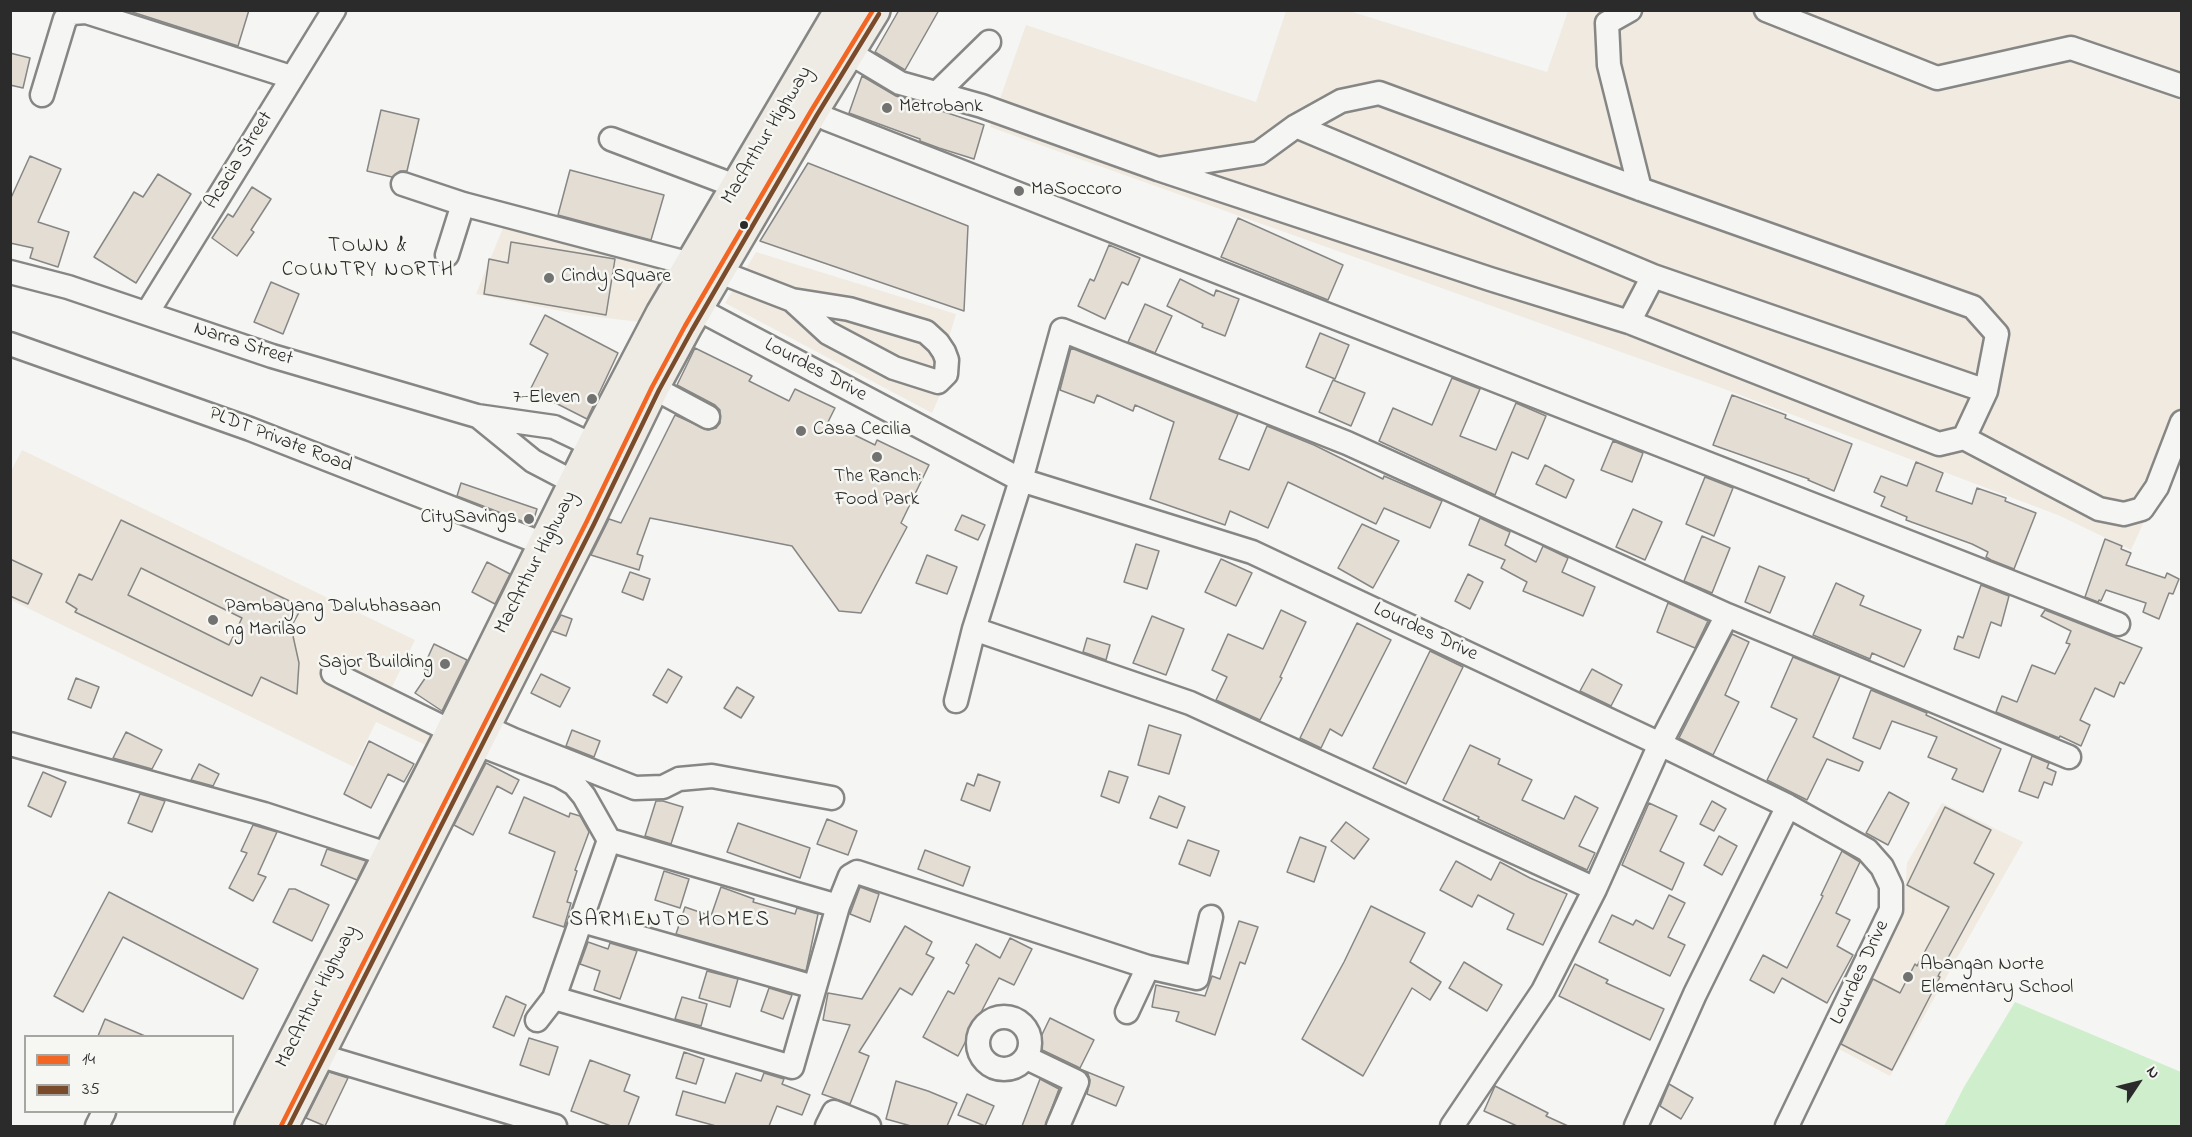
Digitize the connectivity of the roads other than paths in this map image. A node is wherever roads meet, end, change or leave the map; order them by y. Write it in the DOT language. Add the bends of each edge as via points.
graph roads {
  1 [pos="334,10"];
  2 [pos="842,10"];
  3 [pos="873,10"];
  4 [pos="1630,10"];
  5 [pos="1766,10"];
  6 [pos="989,42"];
  7 [pos="837,45"];
  8 [pos="291,77"];
  9 [pos="2181,86"];
  10 [pos="938,92"];
  11 [pos="42,95"];
  12 [pos="811,111"];
  13 [pos="1296,126"];
  14 [pos="611,139"];
  15 [pos="1158,169"];
  16 [pos="403,184"];
  17 [pos="738,187"];
  18 [pos="1640,189"];
  19 [pos="463,204"];
  20 [pos="447,255"];
  21 [pos="705,268"];
  22 [pos="10,272"];
  23 [pos="1653,276"];
  24 [pos="792,300"];
  25 [pos="696,308"];
  26 [pos="147,313"];
  27 [pos="1629,322"];
  28 [pos="10,344"];
  29 [pos="652,387"];
  30 [pos="1986,391"];
  31 [pos="477,416"];
  32 [pos="708,417"];
  33 [pos="2181,422"];
  34 [pos="1964,438"];
  35 [pos="594,446"];
  36 [pos="1021,480"];
  37 [pos="577,484"];
  38 [pos="546,545"];
  39 [pos="1726,615"];
  40 [pos="2118,624"];
  41 [pos="974,629"];
  42 [pos="333,673"];
  43 [pos="956,701"];
  44 [pos="470,734"];
  45 [pos="10,744"];
  46 [pos="1660,744"];
  47 [pos="2069,757"];
  48 [pos="832,798"];
  49 [pos="1788,806"];
  50 [pos="609,840"];
  51 [pos="390,855"];
  52 [pos="1595,889"];
  53 [pos="838,906"];
  54 [pos="1211,917"];
  55 [pos="582,921"];
  56 [pos="1148,967"];
  57 [pos="814,987"];
  58 [pos="554,998"];
  59 [pos="1127,1012"];
  60 [pos="537,1020"];
  61 [pos="318,1055"];
  62 [pos="1027,1058"];
  63 [pos="252,1126"];
  64 [pos="281,1126"];
  65 [pos="555,1126"];
  66 [pos="827,1126"];
  67 [pos="869,1126"];
  68 [pos="1058,1126"];
  69 [pos="1452,1126"];
  70 [pos="1636,1126"];
  71 [pos="1787,1126"];
  1 -- 8 [label="street, Acacia Street"];
  2 -- 7 [label="highway, MacArthur Highway"];
  3 -- 7 [label="highway, MacArthur Highway"];
  4 -- 18 [label="street" via="1607,23 1609,65"];
  5 -- 9 [label="street" via="1937,78 2072,48"];
  6 -- 10 [label="street"];
  7 -- 10 [label="street" via="900,83"];
  7 -- 12 [label="highway, MacArthur Highway"];
  7 -- 17 [label="highway, MacArthur Highway"];
  8 -- 11 [label="street" via="86,12 72,13 65,19"];
  8 -- 26 [label="street, Acacia Street"];
  10 -- 15 [label="street"];
  12 -- 21 [label="highway, MacArthur Highway"];
  12 -- 40 [label="street"];
  13 -- 15 [label="street" via="1259,153"];
  13 -- 18 [label="street" via="1341,101 1379,93"];
  13 -- 23 [label="street"];
  14 -- 17 [label="street"];
  15 -- 27 [label="street"];
  16 -- 19 [label="street"];
  17 -- 21 [label="highway, MacArthur Highway"];
  18 -- 30 [label="street" via="1973,307 1997,334"];
  19 -- 20 [label="street"];
  19 -- 21 [label="street"];
  21 -- 24 [label="street"];
  21 -- 25 [label="highway, MacArthur Highway"];
  21 -- 35 [label="highway, MacArthur Highway" via="663,314"];
  22 -- 26 [label="street, Narra Street"];
  23 -- 27 [label="street"];
  23 -- 30 [label="street"];
  24 -- 24 [label="street" via="849,309 926,332 944,352 946,374 938,382 894,368 828,333"];
  25 -- 29 [label="highway, MacArthur Highway"];
  25 -- 36 [label="street, Lourdes Drive"];
  26 -- 31 [label="street, Narra Street" via="272,356"];
  27 -- 34 [label="street" via="1939,444"];
  28 -- 38 [label="street, PLDT Private Road" via="250,429"];
  29 -- 32 [label="street"];
  29 -- 44 [label="highway, MacArthur Highway"];
  30 -- 34 [label="street"];
  31 -- 35 [label="street, Narra Street" via="554,427"];
  31 -- 37 [label="street, Narra Street" via="533,461"];
  33 -- 34 [label="street" via="2157,487 2142,509 2124,514 2099,509"];
  35 -- 37 [label="highway, MacArthur Highway"];
  36 -- 39 [label="street" via="1062,330 1347,443"];
  36 -- 41 [label="street"];
  36 -- 46 [label="street, Lourdes Drive" via="1252,552"];
  37 -- 38 [label="highway, MacArthur Highway"];
  38 -- 44 [label="highway, MacArthur Highway"];
  39 -- 46 [label="street"];
  39 -- 47 [label="street"];
  41 -- 43 [label="street"];
  41 -- 52 [label="street" via="1190,703"];
  42 -- 44 [label="street"];
  44 -- 48 [label="street" via="514,740 635,788 663,787 679,779 712,776"];
  44 -- 50 [label="street" via="574,784"];
  44 -- 51 [label="highway, MacArthur Highway"];
  44 -- 61 [label="highway, MacArthur Highway"];
  45 -- 51 [label="street" via="264,814"];
  46 -- 49 [label="street, Lourdes Drive"];
  46 -- 52 [label="street"];
  49 -- 70 [label="street" via="1695,994"];
  49 -- 71 [label="street, Lourdes Drive" via="1867,850 1882,867 1891,886 1891,910"];
  50 -- 53 [label="street"];
  50 -- 55 [label="street"];
  51 -- 63 [label="highway, MacArthur Highway"];
  52 -- 69 [label="street" via="1543,991"];
  53 -- 56 [label="street" via="850,876 857,872"];
  53 -- 57 [label="street"];
  54 -- 56 [label="street" via="1197,978"];
  55 -- 57 [label="street"];
  55 -- 58 [label="street"];
  56 -- 59 [label="street"];
  57 -- 58 [label="street" via="792,1067"];
  58 -- 60 [label="street"];
  61 -- 64 [label="highway, MacArthur Highway"];
  61 -- 65 [label="street"];
  62 -- 68 [label="street" via="1077,1082"];
  66 -- 67 [label="street" via="834,1112"];
}
